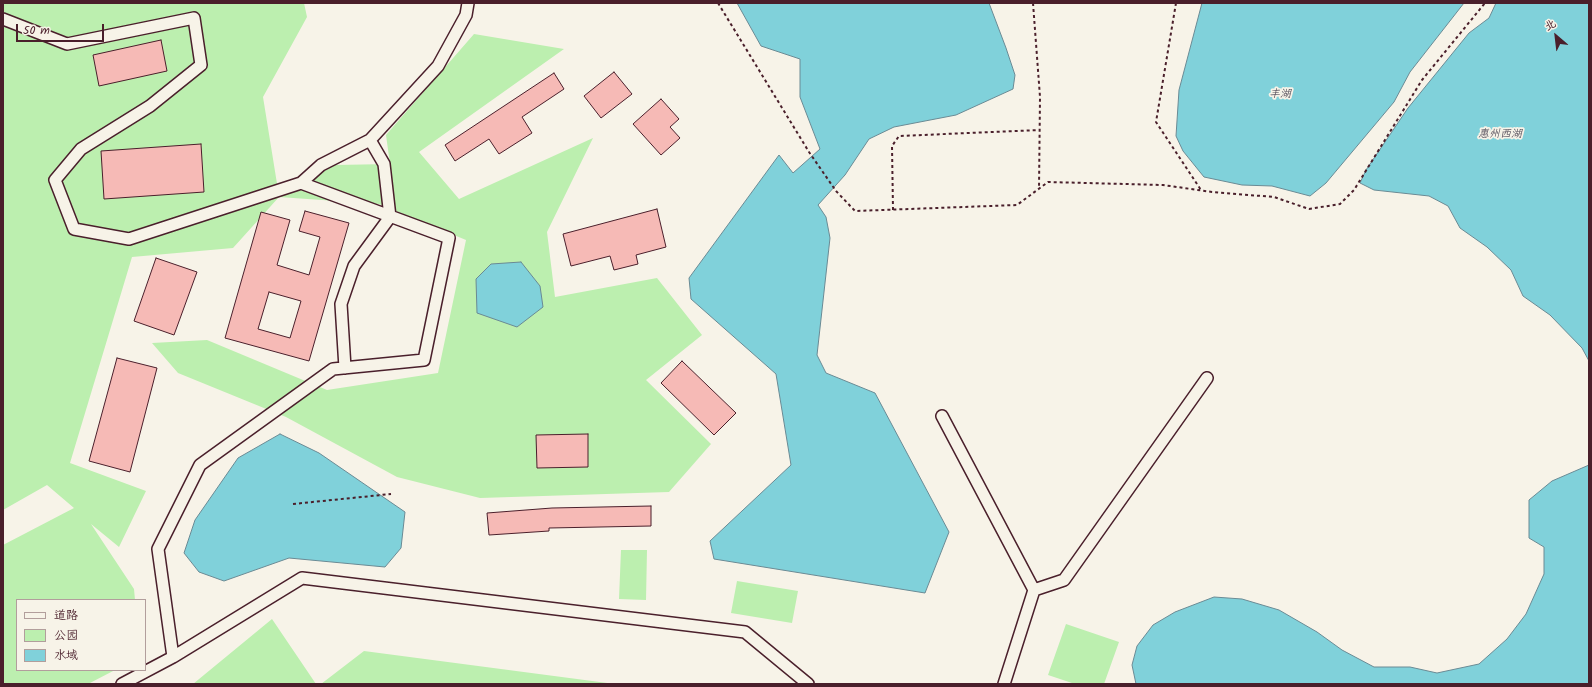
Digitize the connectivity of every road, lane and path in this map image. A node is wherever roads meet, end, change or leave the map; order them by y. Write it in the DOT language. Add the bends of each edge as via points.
graph roads {
  1 [pos="468,3"];
  2 [pos="718,3"];
  3 [pos="1033,3"];
  4 [pos="1176,3"];
  5 [pos="1485,3"];
  6 [pos="3,19"];
  7 [pos="1039,130"];
  8 [pos="370,140"];
  9 [pos="301,183"];
  10 [pos="1039,189"];
  11 [pos="1201,190"];
  12 [pos="893,210"];
  13 [pos="390,217"];
  14 [pos="345,368"];
  15 [pos="1207,378"];
  16 [pos="942,416"];
  17 [pos="390,494"];
  18 [pos="293,504"];
  19 [pos="1034,590"];
  20 [pos="173,657"];
  21 [pos="122,684"];
  22 [pos="808,684"];
  23 [pos="1004,684"];
  1 -- 8 [label="street" via="466,15 438,66"];
  2 -- 12 [label="path" via="809,152 836,191 855,211"];
  3 -- 7 [label="path" via="1040,97"];
  4 -- 11 [label="path" via="1156,122"];
  5 -- 11 [label="path" via="1422,80 1354,190 1340,204 1309,209 1274,197"];
  6 -- 9 [label="street" via="67,44 194,18 201,65 150,106 81,149 55,180 74,230 129,239"];
  7 -- 10 [label="path"];
  7 -- 12 [label="path" via="900,136 892,146"];
  8 -- 9 [label="street" via="321,166"];
  8 -- 13 [label="street" via="384,164"];
  9 -- 13 [label="street"];
  10 -- 11 [label="path" via="1048,182 1163,185"];
  10 -- 12 [label="path" via="1017,205"];
  13 -- 14 [label="street" via="354,266 342,304"];
  13 -- 14 [label="street" via="449,238 424,360"];
  14 -- 20 [label="street" via="333,369 200,465 158,549"];
  15 -- 19 [label="street" via="1064,580"];
  16 -- 19 [label="street"];
  17 -- 18 [label="path"];
  19 -- 23 [label="street"];
  20 -- 21 [label="street"];
  20 -- 22 [label="street" via="302,578 745,632"];
}
